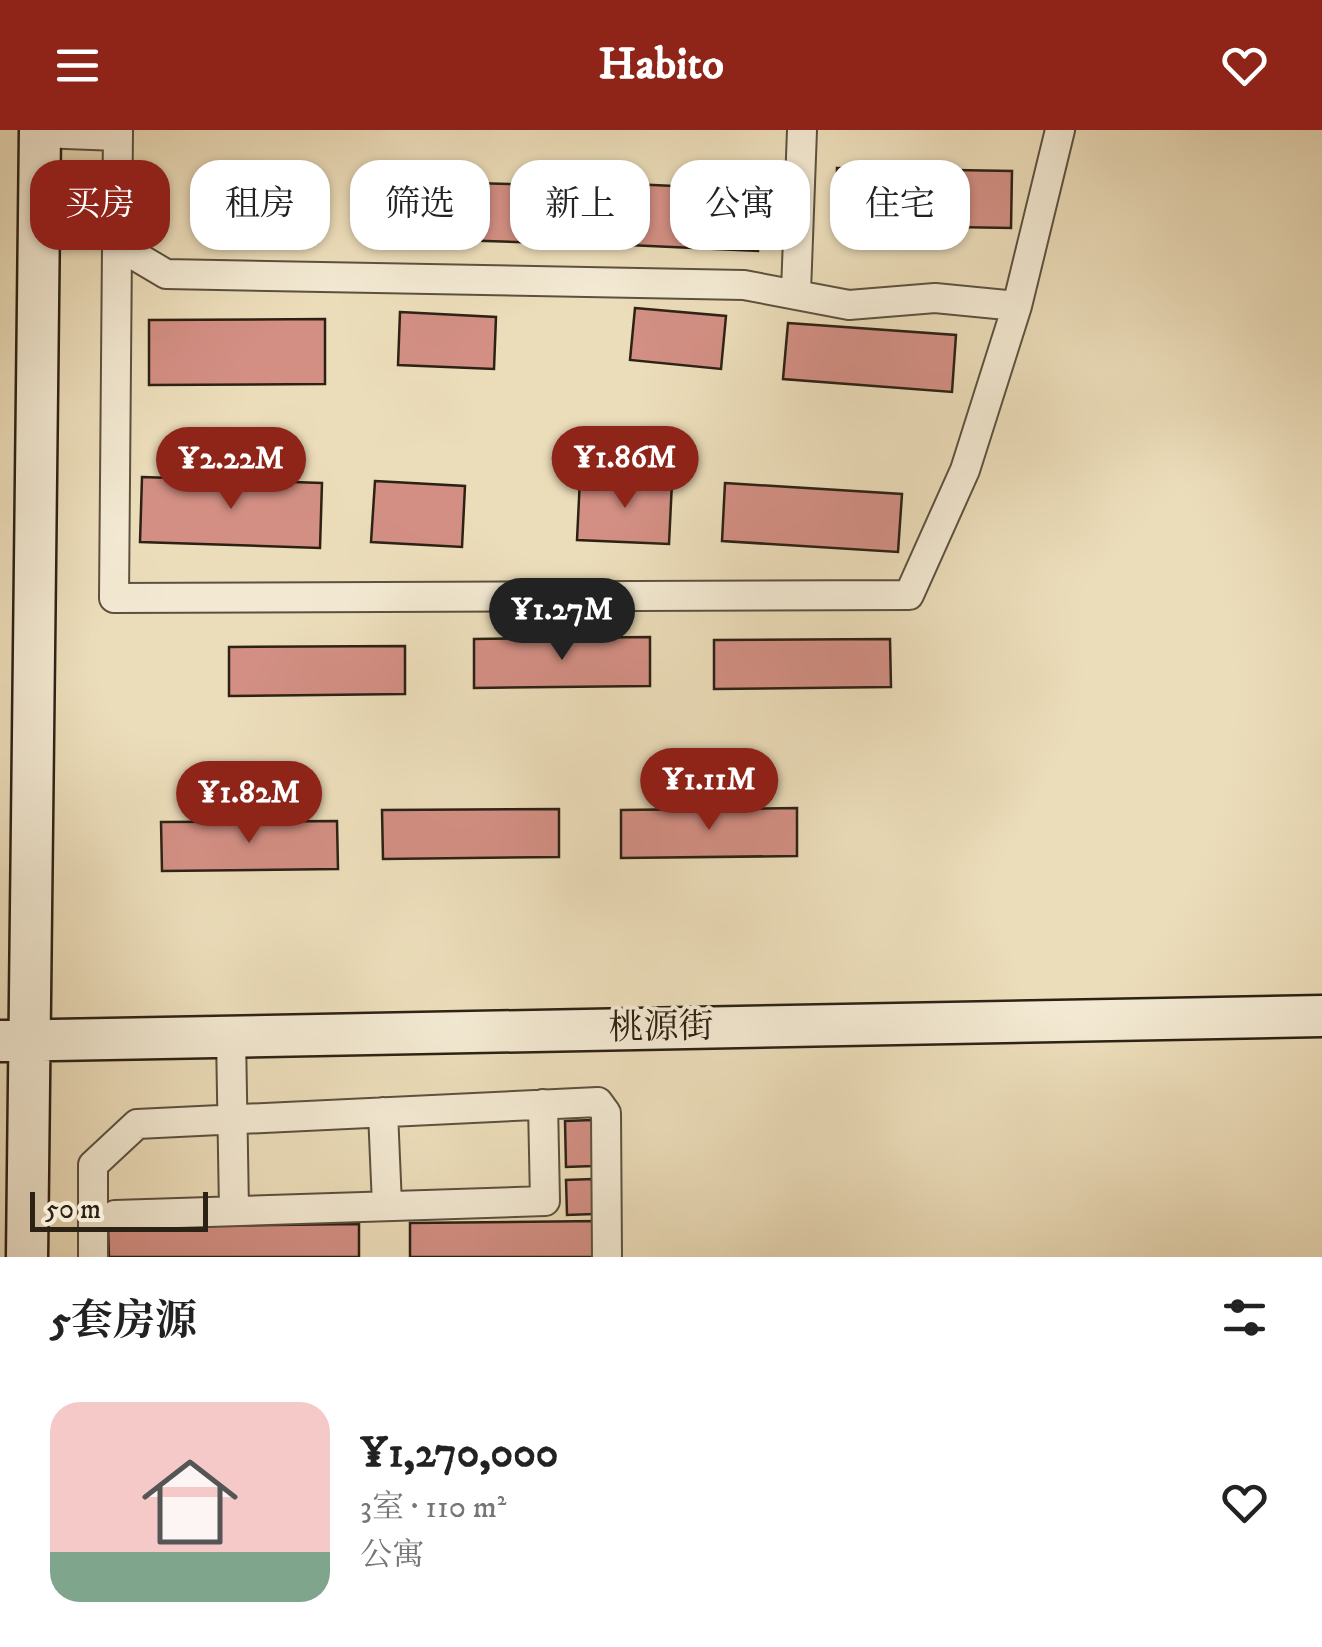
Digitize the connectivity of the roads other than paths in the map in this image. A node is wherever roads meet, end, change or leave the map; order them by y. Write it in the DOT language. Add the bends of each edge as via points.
graph roads {
  1 [pos="802,130"];
  2 [pos="1060,130"];
  3 [pos="40,132"];
  4 [pos="118,133"];
  5 [pos="118,160"];
  6 [pos="117,250"];
  7 [pos="125,250"];
  8 [pos="796,292"];
  9 [pos="1017,306"];
  10 [pos="1322,1016"];
  11 [pos="231,1036"];
  12 [pos="14,1041"];
  13 [pos="544,1104"];
  14 [pos="383,1112"];
  15 [pos="233,1119"];
  16 [pos="388,1205"];
  17 [pos="234,1210"];
  18 [pos="115,1215"];
  19 [pos="27,1257"];
  20 [pos="94,1257"];
  21 [pos="607,1257"];
  1 -- 8 [label="street"];
  2 -- 9 [label="street"];
  3 -- 4 [label="street"];
  3 -- 12 [label="street"];
  4 -- 5 [label="street"];
  6 -- 9 [label="street" via="114,598 909,595 965,470"];
  7 -- 8 [label="street" via="166,274 744,285"];
  8 -- 9 [label="street" via="849,305 935,298"];
  10 -- 11 [label="street, 桃源街"];
  11 -- 12 [label="street, 桃源街"];
  11 -- 15 [label="street"];
  12 -- 19 [label="street"];
  13 -- 14 [label="street"];
  13 -- 16 [label="street" via="545,1200"];
  13 -- 21 [label="street" via="598,1102 606,1114"];
  14 -- 15 [label="street"];
  14 -- 16 [label="street"];
  15 -- 17 [label="street"];
  15 -- 20 [label="street" via="137,1124 92,1165"];
  16 -- 17 [label="street"];
  17 -- 18 [label="street"];
}
